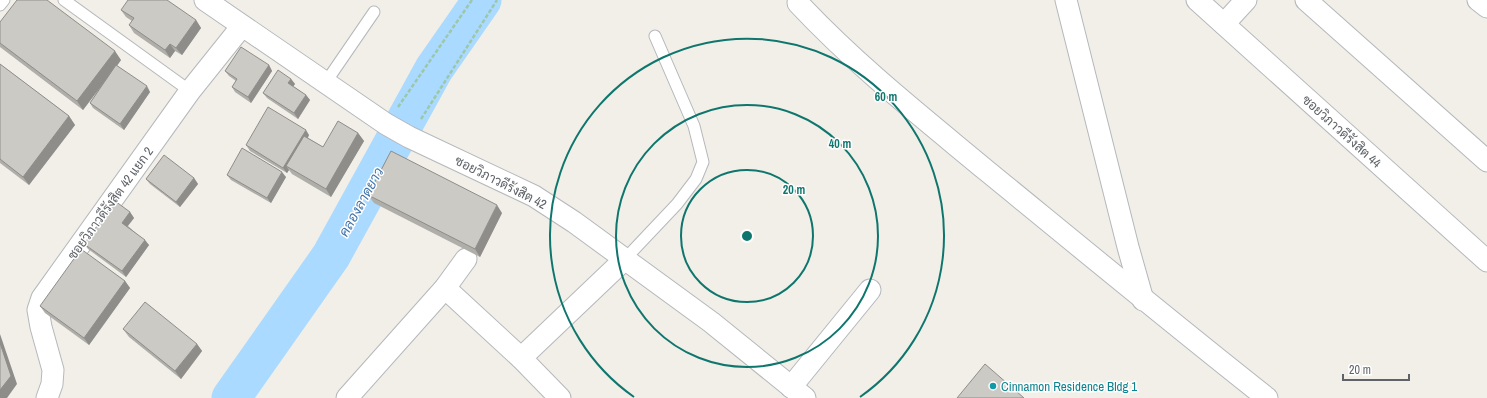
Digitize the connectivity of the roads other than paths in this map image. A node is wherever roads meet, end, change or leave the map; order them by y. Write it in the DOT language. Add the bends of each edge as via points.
graph roads {
  1 [pos="4,0"];
  2 [pos="64,0"];
  3 [pos="205,0"];
  4 [pos="1066,0"];
  5 [pos="1197,0"];
  6 [pos="1246,0"];
  7 [pos="1306,0"];
  8 [pos="1478,0"];
  9 [pos="798,3"];
  10 [pos="0,5"];
  11 [pos="1487,7"];
  12 [pos="374,12"];
  13 [pos="1224,24"];
  14 [pos="242,26"];
  15 [pos="655,36"];
  16 [pos="326,82"];
  17 [pos="190,92"];
  18 [pos="1487,161"];
  19 [pos="466,259"];
  20 [pos="625,259"];
  21 [pos="1487,261"];
  22 [pos="445,288"];
  23 [pos="870,290"];
  24 [pos="1143,300"];
  25 [pos="521,358"];
  26 [pos="798,393"];
  27 [pos="47,398"];
  28 [pos="347,398"];
  29 [pos="560,398"];
  30 [pos="1267,398"];
  1 -- 10 [label="lane"];
  2 -- 17 [label="lane"];
  3 -- 14 [label="street, ซอยวิภาวดีรังสิต 42"];
  4 -- 24 [label="street"];
  5 -- 13 [label="street, ซอยวิภาวดีรังสิต 44"];
  6 -- 13 [label="street"];
  7 -- 18 [label="street"];
  8 -- 11 [label="street"];
  9 -- 24 [label="street" via="860,64"];
  12 -- 16 [label="lane"];
  13 -- 21 [label="street, ซอยวิภาวดีรังสิต 44"];
  14 -- 16 [label="street, ซอยวิภาวดีรังสิต 42"];
  14 -- 17 [label="street, ซอยวิภาวดีรังสิต 42 แยก 2"];
  15 -- 20 [label="lane" via="694,126 703,162 696,179 677,204"];
  16 -- 20 [label="street, ซอยวิภาวดีรังสิต 42" via="409,137 534,196"];
  17 -- 27 [label="street, ซอยวิภาวดีรังสิต 42 แยก 2" via="42,298 38,310 53,370"];
  19 -- 22 [label="street"];
  20 -- 25 [label="street"];
  20 -- 26 [label="street, ซอยวิภาวดีรังสิต 42" via="711,322"];
  22 -- 25 [label="street"];
  22 -- 28 [label="street"];
  23 -- 26 [label="street"];
  24 -- 30 [label="street"];
  25 -- 29 [label="street"];
}
